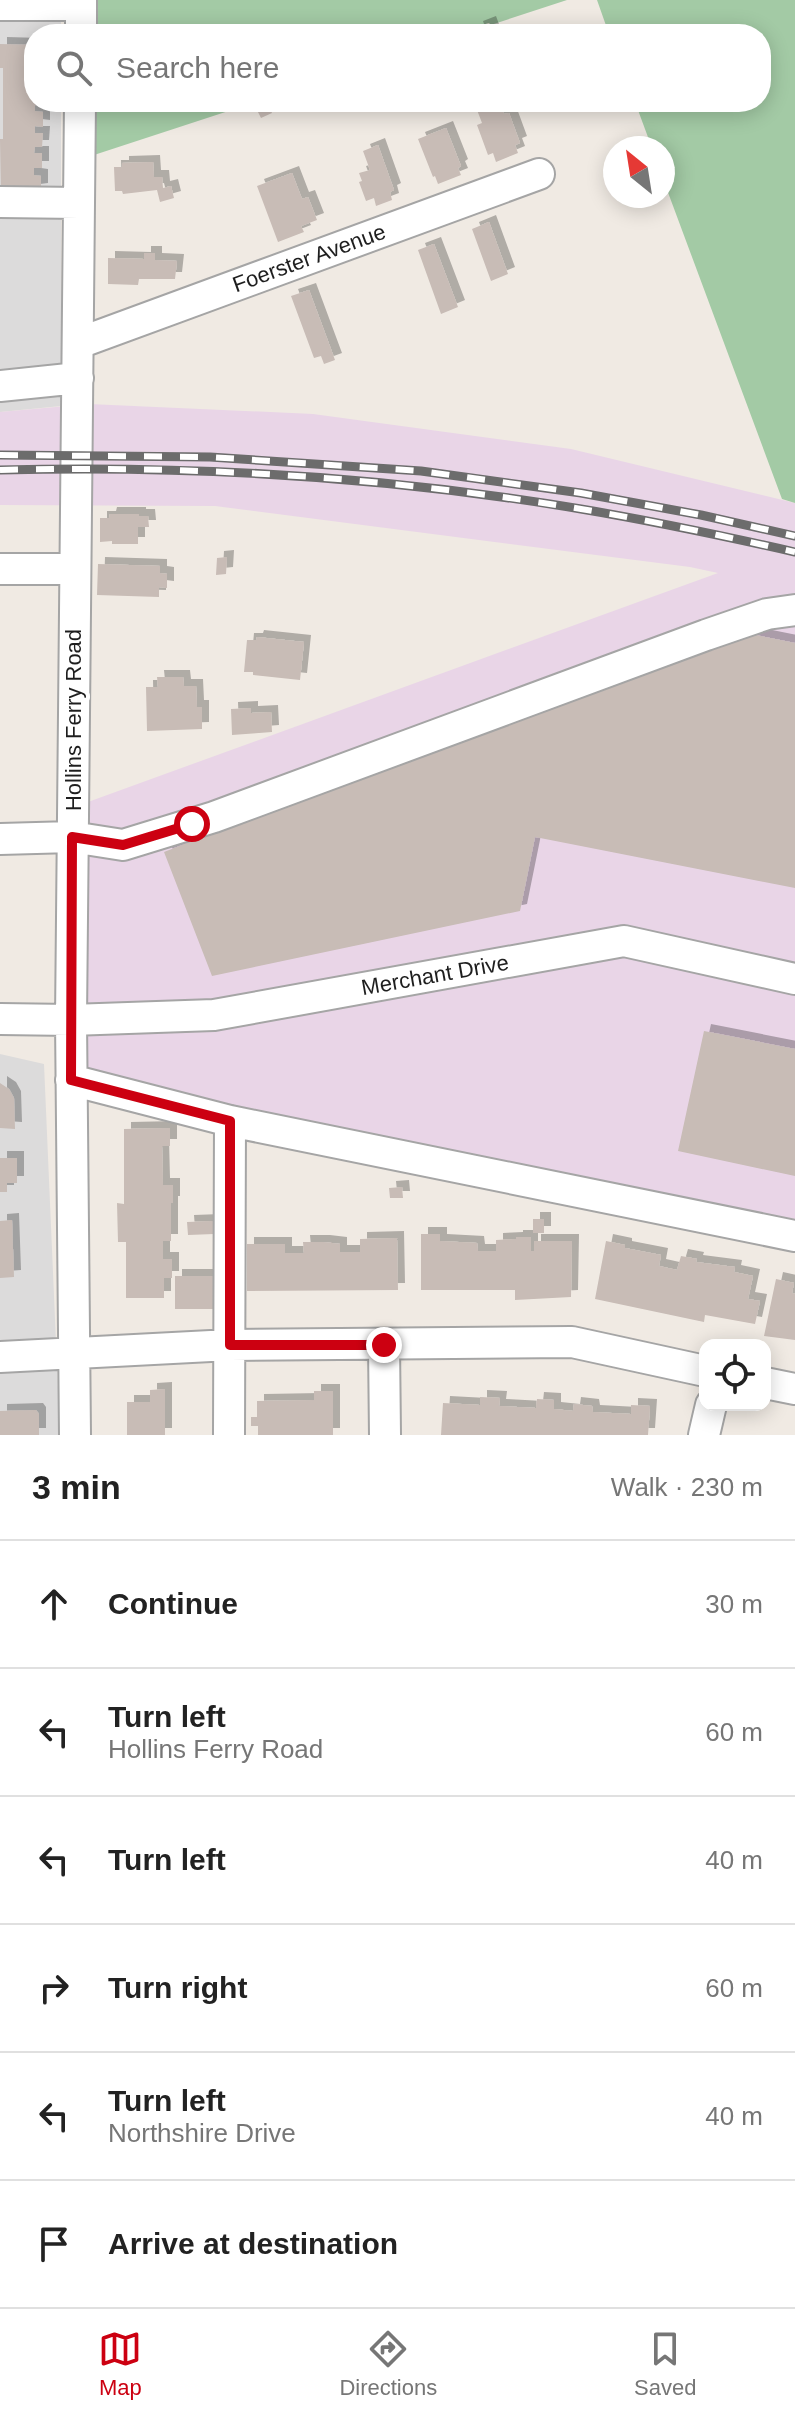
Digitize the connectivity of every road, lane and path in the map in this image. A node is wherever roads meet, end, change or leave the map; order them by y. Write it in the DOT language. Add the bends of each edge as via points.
graph roads {
  1 [pos="0,5"];
  2 [pos="81,13"];
  3 [pos="80,112"];
  4 [pos="539,174"];
  5 [pos="0,202"];
  6 [pos="79,203"];
  7 [pos="79,343"];
  8 [pos="78,378"];
  9 [pos="0,386"];
  10 [pos="0,569"];
  11 [pos="74,569"];
  12 [pos="795,610"];
  13 [pos="72,837"];
  14 [pos="0,839"];
  15 [pos="795,979"];
  16 [pos="0,1019"];
  17 [pos="71,1020"];
  18 [pos="71,1080"];
  19 [pos="230,1121"];
  20 [pos="795,1236"];
  21 [pos="230,1345"];
  22 [pos="384,1345"];
  23 [pos="74,1355"];
  24 [pos="0,1357"];
  25 [pos="699,1370"];
  26 [pos="771,1384"];
  27 [pos="795,1389"];
  28 [pos="710,1411"];
  29 [pos="75,1435"];
  30 [pos="229,1435"];
  31 [pos="385,1435"];
  32 [pos="704,1435"];
  1 -- 2 [label="street"];
  3 -- 6 [label="street, Hollins Ferry Road"];
  4 -- 7 [label="street, Foerster Avenue"];
  5 -- 6 [label="street"];
  6 -- 7 [label="street, Hollins Ferry Road"];
  7 -- 8 [label="street, Hollins Ferry Road"];
  8 -- 9 [label="street"];
  8 -- 11 [label="street, Hollins Ferry Road"];
  10 -- 11 [label="street"];
  11 -- 13 [label="street, Hollins Ferry Road"];
  12 -- 13 [label="street" via="706,635 214,817 123,845"];
  13 -- 14 [label="street"];
  13 -- 17 [label="street, Hollins Ferry Road"];
  15 -- 17 [label="street, Merchant Drive" via="624,941 214,1015"];
  16 -- 17 [label="street, Merchant Drive"];
  17 -- 18 [label="street, Hollins Ferry Road"];
  18 -- 19 [label="street"];
  18 -- 23 [label="street, Hollins Ferry Road"];
  19 -- 20 [label="street"];
  19 -- 21 [label="street"];
  21 -- 22 [label="street"];
  21 -- 23 [label="street"];
  21 -- 30 [label="street"];
  22 -- 25 [label="street" via="572,1342"];
  22 -- 31 [label="street"];
  23 -- 24 [label="street"];
  23 -- 29 [label="street, Hollins Ferry Road"];
  26 -- 27 [label="street"];
  28 -- 32 [label="street"];
}
